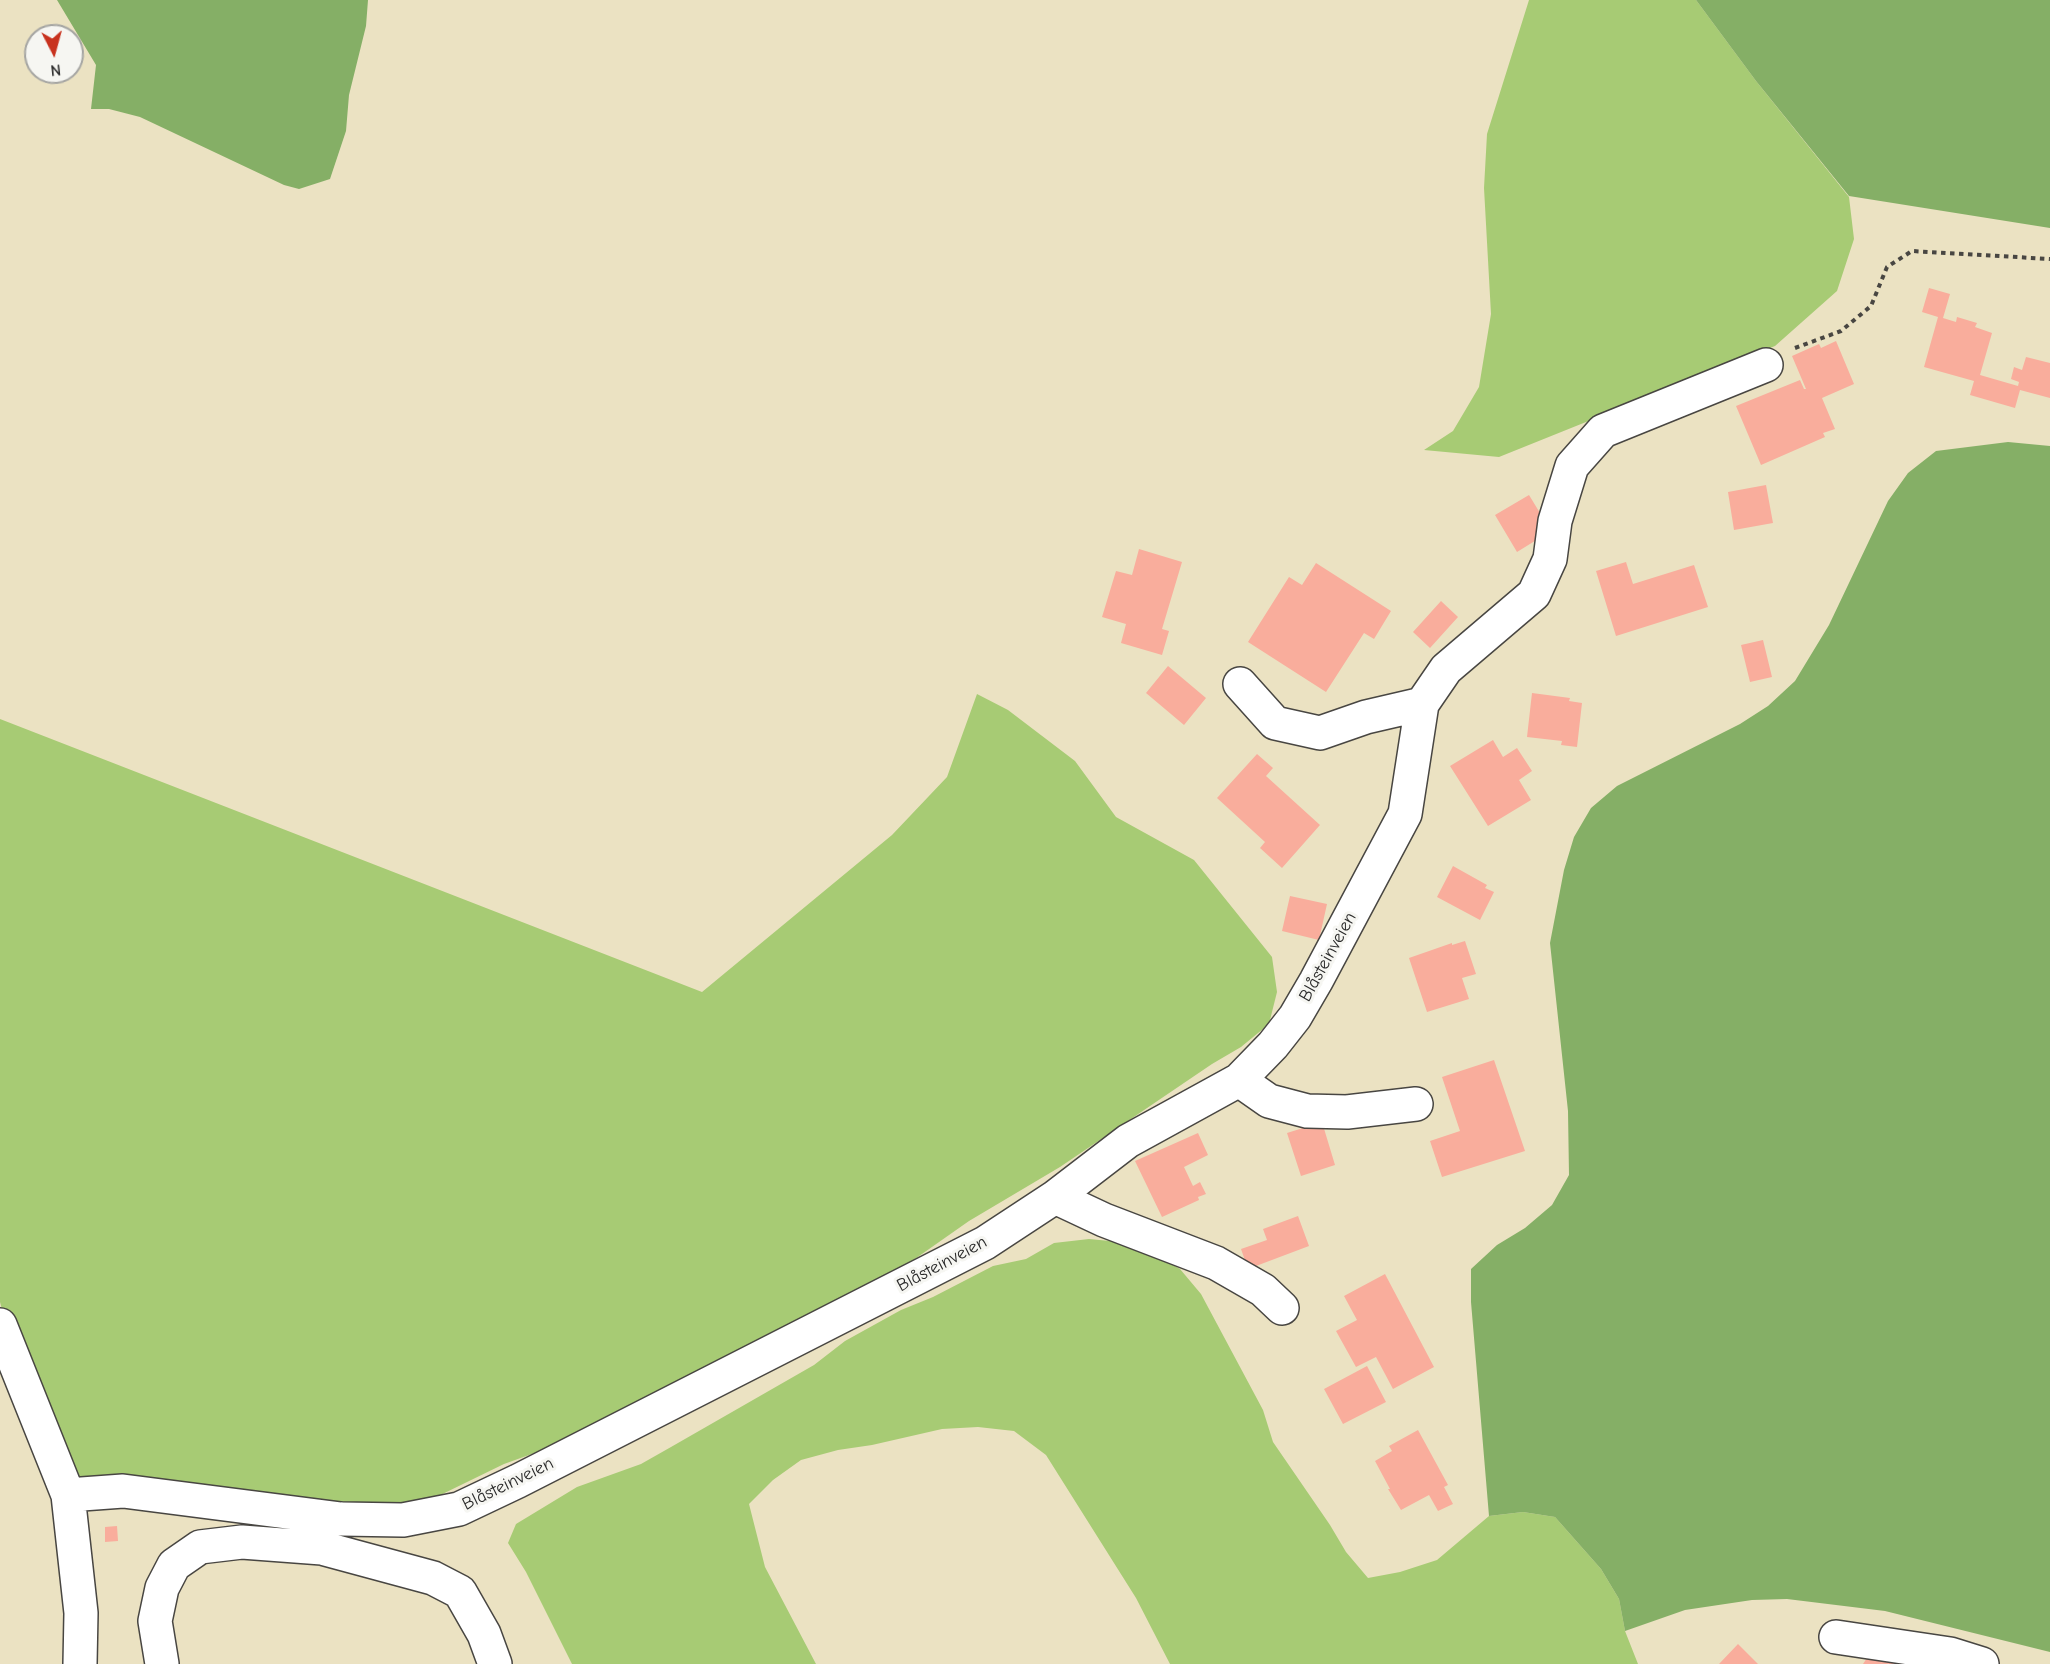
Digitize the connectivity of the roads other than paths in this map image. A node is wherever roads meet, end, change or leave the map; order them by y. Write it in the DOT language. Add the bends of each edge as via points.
graph roads {
  1 [pos="1766,365"];
  2 [pos="1240,684"];
  3 [pos="1422,704"];
  4 [pos="1239,1080"];
  5 [pos="1416,1104"];
  6 [pos="1055,1197"];
  7 [pos="1282,1308"];
  8 [pos="0,1324"];
  9 [pos="68,1495"];
  10 [pos="1836,1637"];
  11 [pos="80,1664"];
  12 [pos="162,1664"];
  13 [pos="495,1664"];
  14 [pos="1982,1664"];
  1 -- 3 [label="street, Blåsteinveien" via="1604,431 1572,466 1550,559 1534,594 1446,669"];
  2 -- 3 [label="street" via="1275,723 1320,733"];
  3 -- 4 [label="street, Blåsteinveien" via="1405,814 1295,1017"];
  4 -- 5 [label="street" via="1269,1101 1307,1111 1347,1112"];
  4 -- 6 [label="street, Blåsteinveien" via="1128,1141"];
  6 -- 7 [label="street" via="1216,1263 1263,1290"];
  6 -- 9 [label="street, Blåsteinveien" via="985,1243 459,1509 402,1520 341,1519 123,1491"];
  8 -- 9 [label="street"];
  9 -- 11 [label="street" via="81,1613"];
  10 -- 14 [label="street" via="1950,1654"];
  12 -- 13 [label="street" via="155,1621 162,1588 174,1564 200,1547 242,1542 322,1548 433,1578 460,1592 484,1634"];
}
